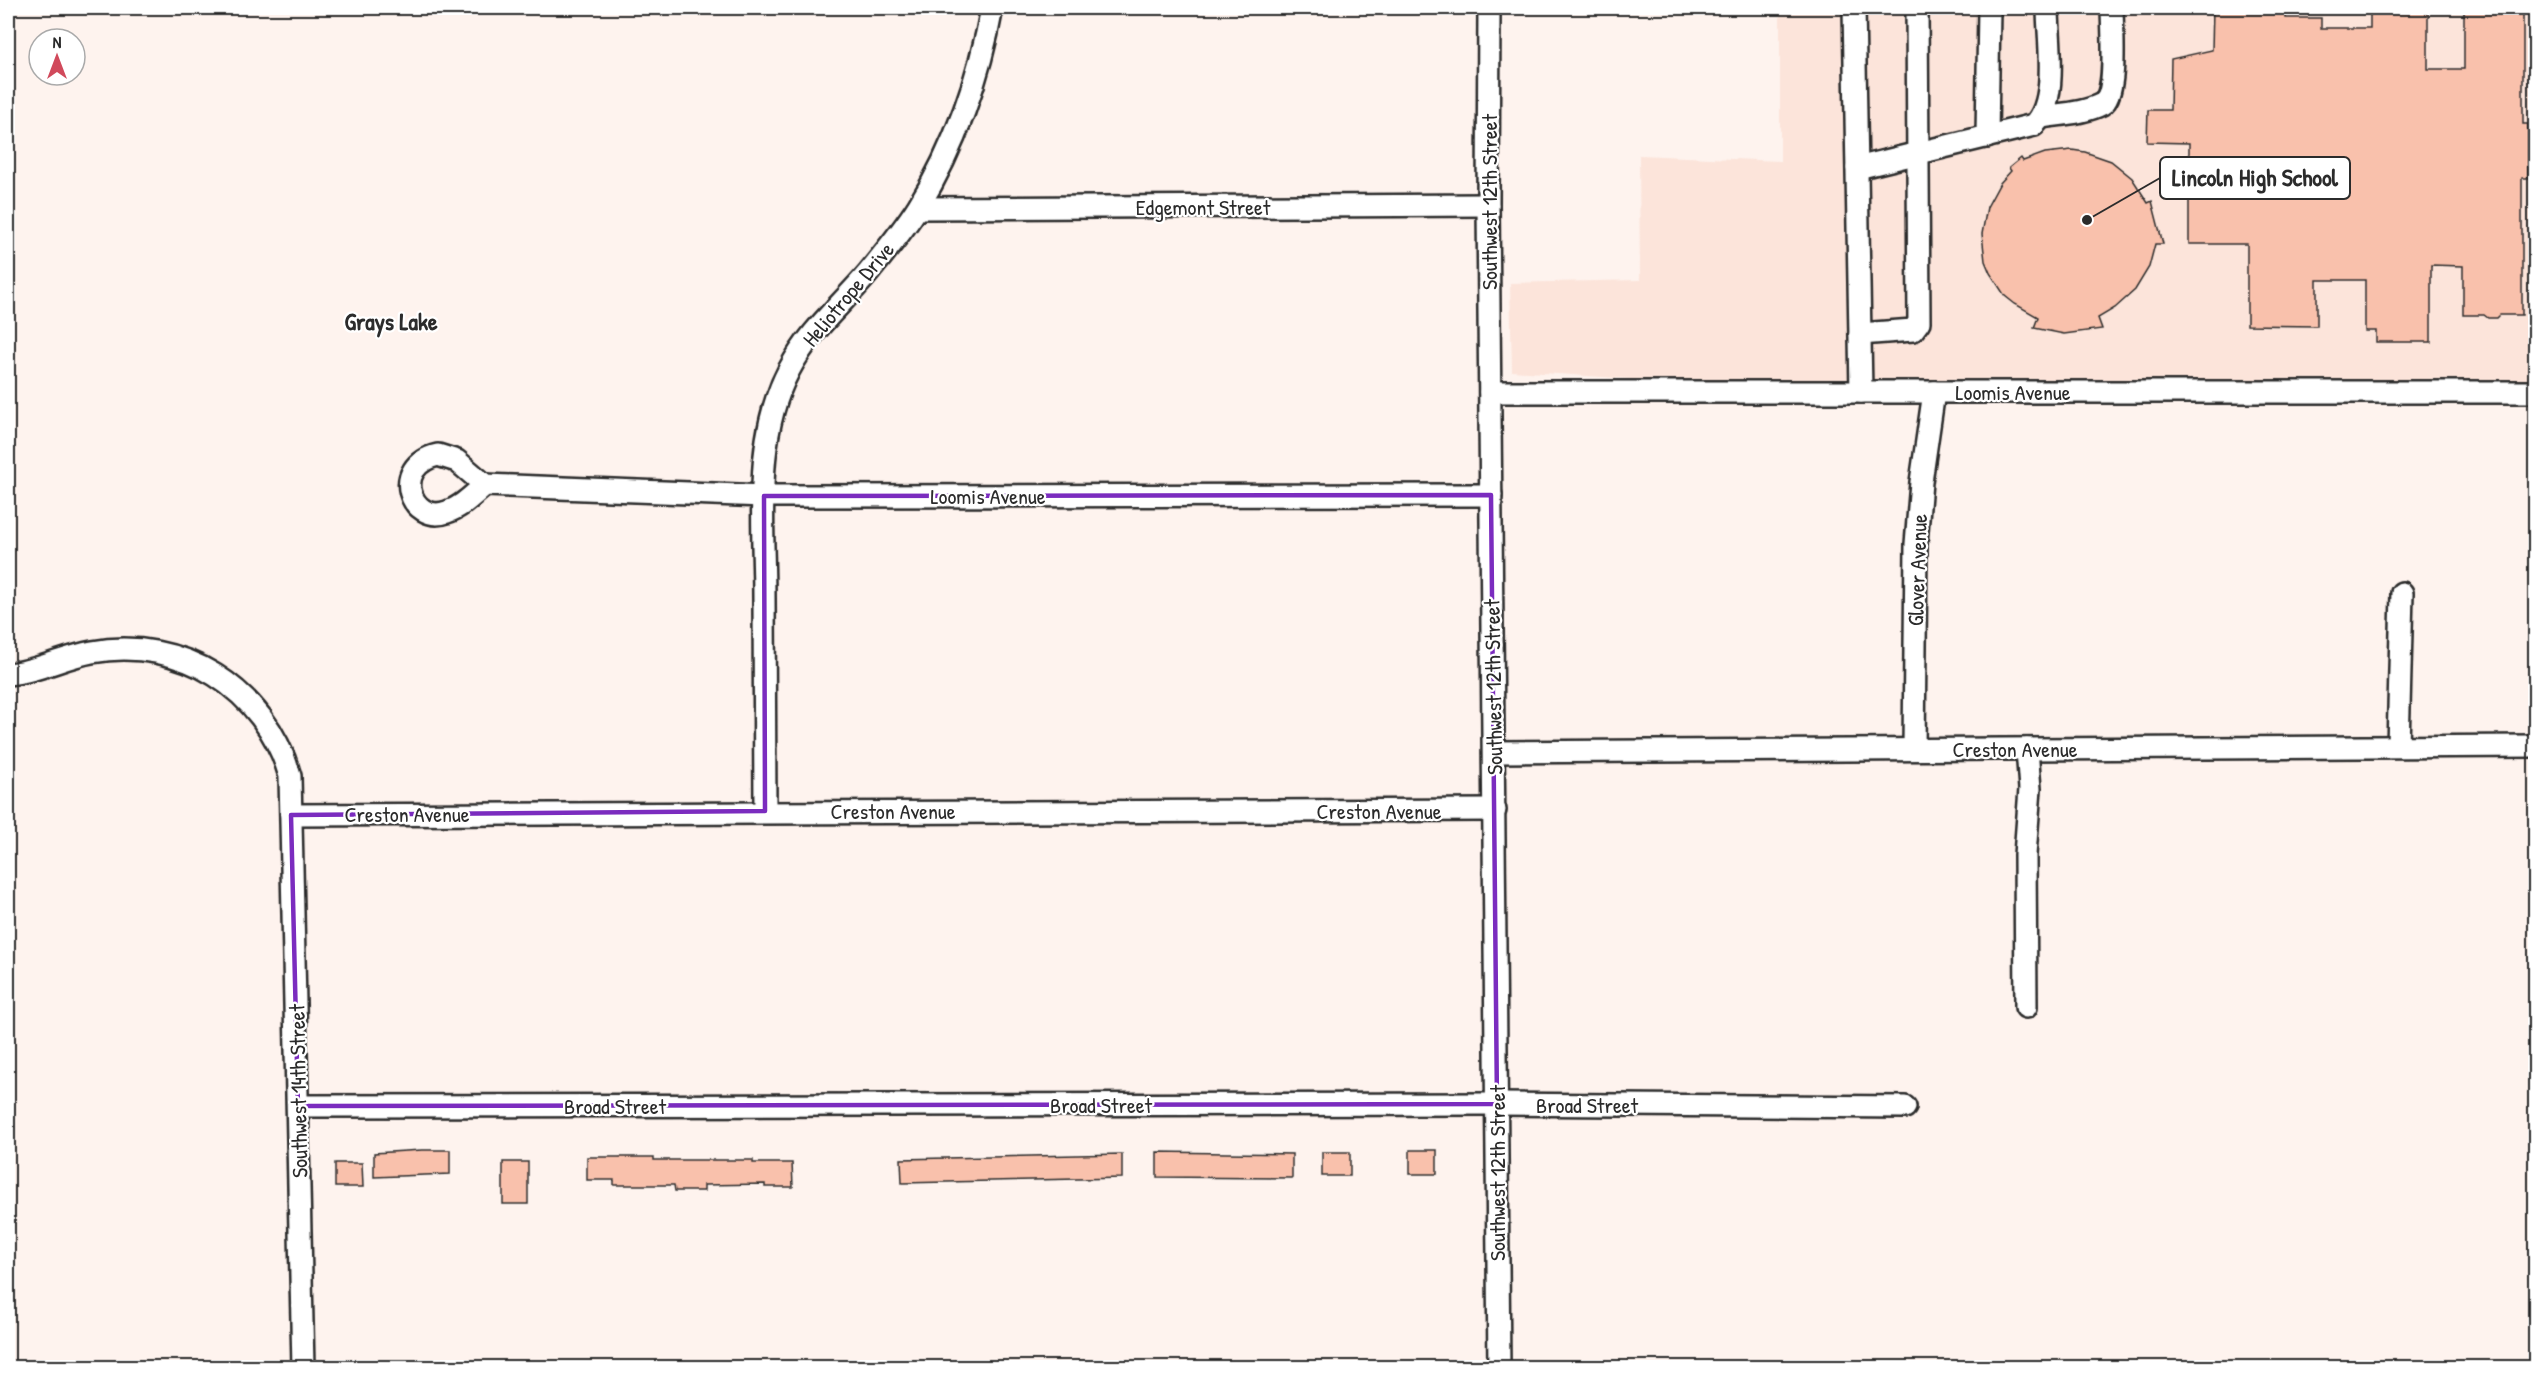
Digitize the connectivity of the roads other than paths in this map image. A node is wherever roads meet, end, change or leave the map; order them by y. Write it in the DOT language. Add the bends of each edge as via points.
graph roads {
  1 [pos="992,8"];
  2 [pos="1489,8"];
  3 [pos="1854,8"];
  4 [pos="1917,8"];
  5 [pos="1989,8"];
  6 [pos="2048,8"];
  7 [pos="2112,8"];
  8 [pos="2042,117"];
  9 [pos="1987,137"];
  10 [pos="1917,154"];
  11 [pos="1857,168"];
  12 [pos="1488,206"];
  13 [pos="918,208"];
  14 [pos="1860,334"];
  15 [pos="1490,392"];
  16 [pos="1861,392"];
  17 [pos="1934,392"];
  18 [pos="2535,392"];
  19 [pos="485,485"];
  20 [pos="1491,495"];
  21 [pos="764,496"];
  22 [pos="2402,593"];
  23 [pos="8,675"];
  24 [pos="2398,746"];
  25 [pos="2535,746"];
  26 [pos="1914,749"];
  27 [pos="2027,749"];
  28 [pos="1494,752"];
  29 [pos="1495,810"];
  30 [pos="765,812"];
  31 [pos="291,815"];
  32 [pos="2026,1007"];
  33 [pos="1497,1104"];
  34 [pos="298,1106"];
  35 [pos="1905,1107"];
  36 [pos="303,1368"];
  37 [pos="1498,1368"];
  1 -- 13 [label="street, Heliotrope Drive" via="967,100"];
  2 -- 12 [label="street, Southwest 12th Street"];
  3 -- 11 [label="street"];
  4 -- 10 [label="street"];
  5 -- 9 [label="street"];
  6 -- 8 [label="street" via="2049,90"];
  7 -- 8 [label="street" via="2113,70 2109,96 2104,103 2088,109"];
  8 -- 9 [label="street" via="2023,129"];
  9 -- 10 [label="street"];
  10 -- 11 [label="street"];
  10 -- 14 [label="street" via="1919,321 1913,330"];
  11 -- 14 [label="street"];
  12 -- 13 [label="street, Edgemont Street"];
  12 -- 15 [label="street, Southwest 12th Street"];
  13 -- 21 [label="street, Heliotrope Drive" via="868,273 817,327 789,370 766,444"];
  14 -- 16 [label="street"];
  15 -- 16 [label="street, Loomis Avenue"];
  15 -- 20 [label="street, Southwest 12th Street"];
  16 -- 17 [label="street, Loomis Avenue"];
  17 -- 18 [label="street, Loomis Avenue"];
  17 -- 26 [label="street, Glover Avenue" via="1916,544"];
  19 -- 21 [label="street, Loomis Avenue"];
  20 -- 21 [label="street, Loomis Avenue"];
  20 -- 28 [label="street, Southwest 12th Street"];
  21 -- 30 [label="street, Heliotrope Drive"];
  22 -- 24 [label="street"];
  23 -- 31 [label="street, Southwest 14th Street" via="91,652 121,648 154,650 205,669 237,691 278,742 290,776"];
  24 -- 25 [label="street, Creston Avenue"];
  24 -- 27 [label="street, Creston Avenue"];
  26 -- 27 [label="street, Creston Avenue"];
  26 -- 28 [label="street, Creston Avenue"];
  27 -- 32 [label="street" via="2030,789 2025,855"];
  28 -- 29 [label="street, Southwest 12th Street"];
  29 -- 30 [label="street, Creston Avenue"];
  29 -- 33 [label="street, Southwest 12th Street"];
  30 -- 31 [label="street, Creston Avenue"];
  31 -- 34 [label="street, Southwest 14th Street"];
  33 -- 34 [label="street, Broad Street"];
  33 -- 35 [label="street, Broad Street"];
  33 -- 37 [label="street, Southwest 12th Street"];
  34 -- 36 [label="street, Southwest 14th Street"];
}
